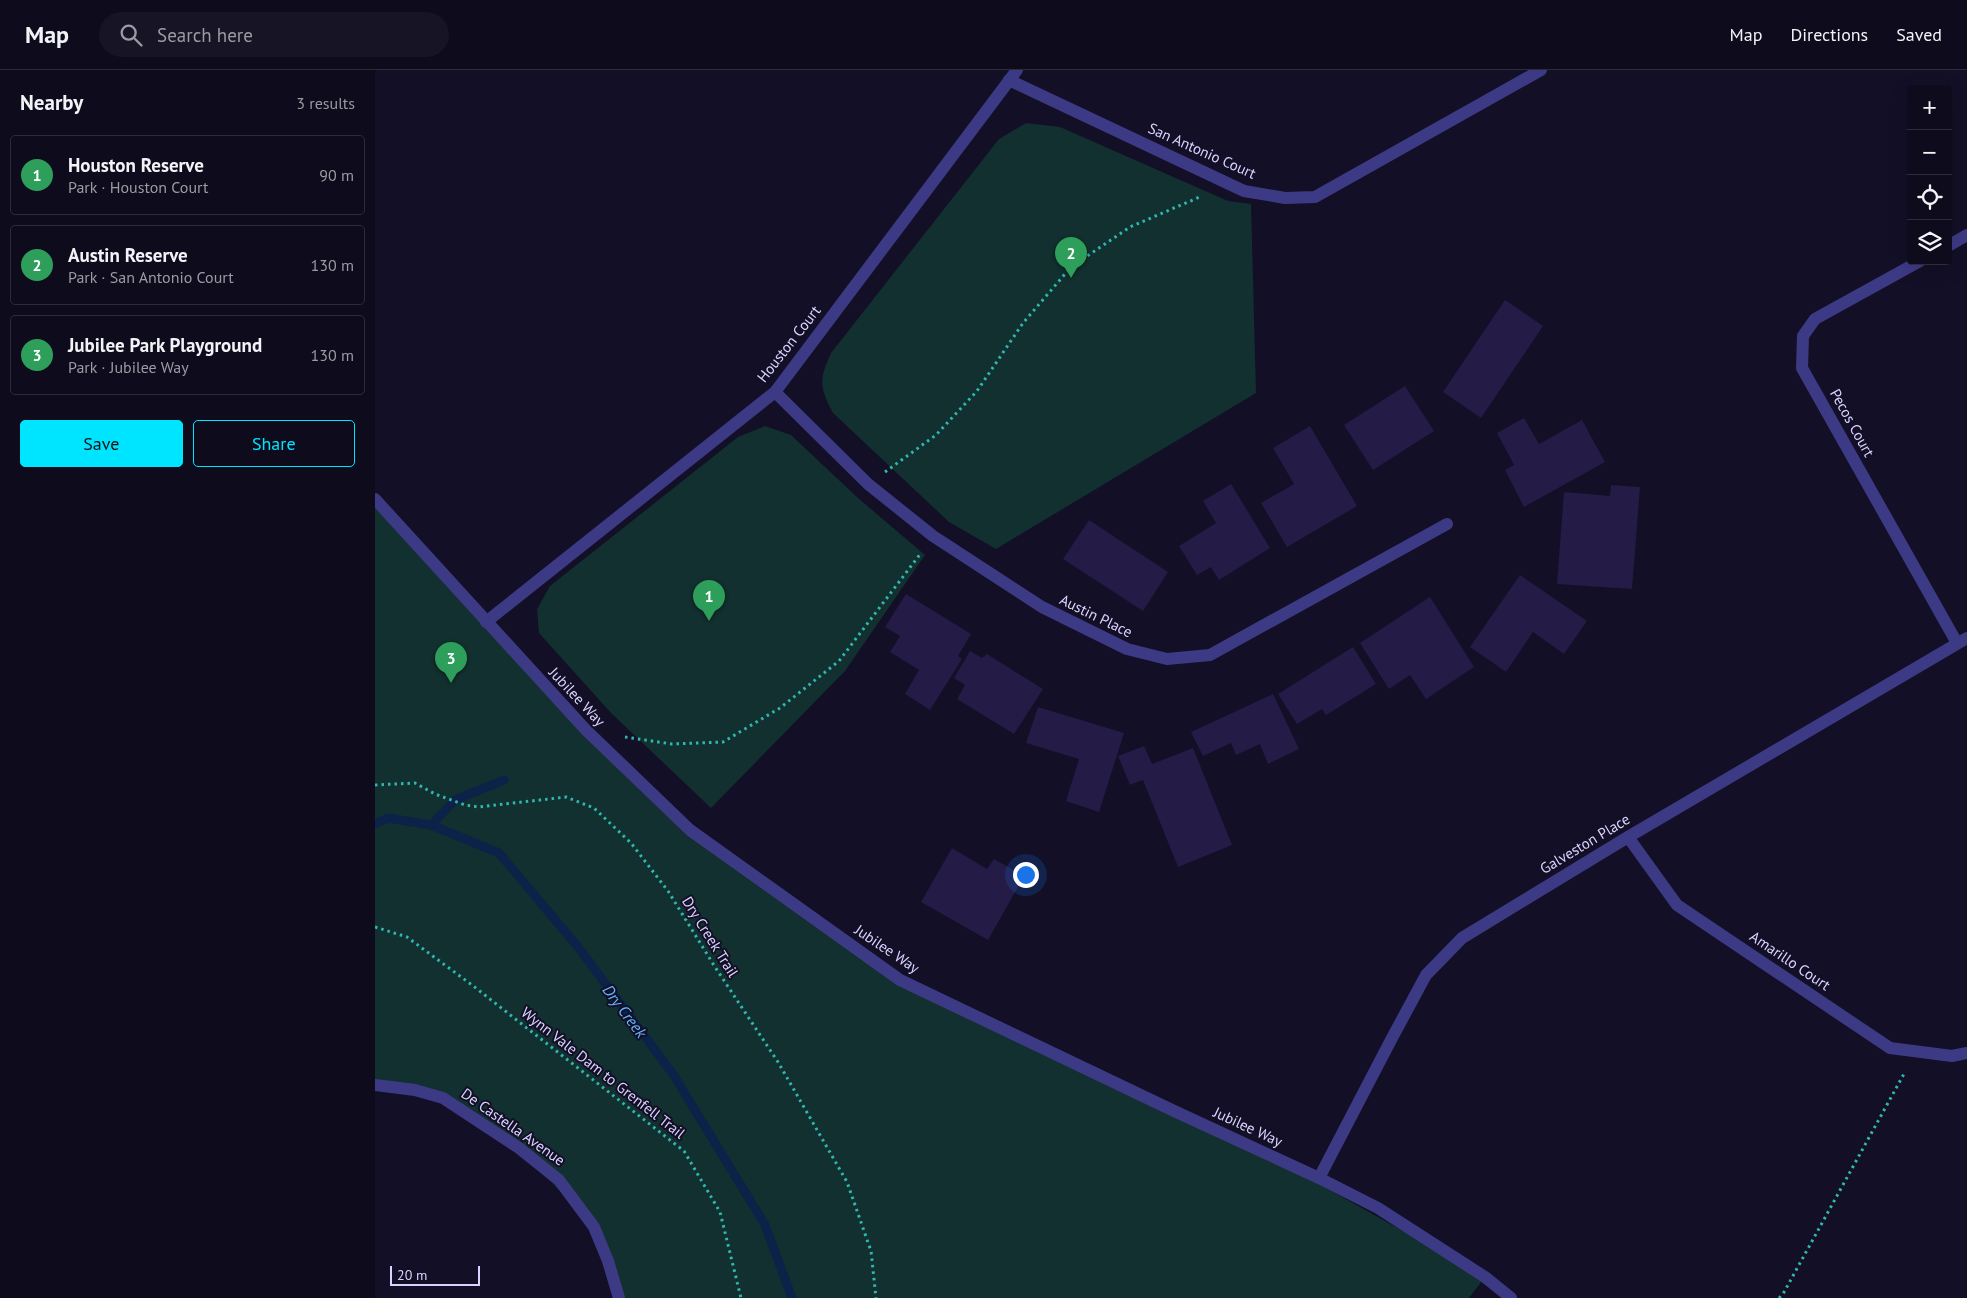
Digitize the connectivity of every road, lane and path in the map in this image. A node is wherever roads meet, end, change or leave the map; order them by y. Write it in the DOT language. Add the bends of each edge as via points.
graph roads {
  1 [pos="1541,70"];
  2 [pos="1013,75"];
  3 [pos="1233,186"];
  4 [pos="1967,235"];
  5 [pos="1952,244"];
  6 [pos="1913,265"];
  7 [pos="775,392"];
  8 [pos="868,484"];
  9 [pos="375,499"];
  10 [pos="1447,524"];
  11 [pos="933,536"];
  12 [pos="485,622"];
  13 [pos="1962,641"];
  14 [pos="624,737"];
  15 [pos="375,785"];
  16 [pos="1628,837"];
  17 [pos="375,927"];
  18 [pos="1916,1051"];
  19 [pos="1967,1053"];
  20 [pos="375,1085"];
  21 [pos="1319,1178"];
  22 [pos="619,1298"];
  23 [pos="741,1298"];
  24 [pos="876,1298"];
  25 [pos="1511,1298"];
  26 [pos="1779,1298"];
  1 -- 3 [label="street, San Antonio Court" via="1315,196 1285,198"];
  2 -- 3 [label="street, San Antonio Court"];
  2 -- 7 [label="street, Houston Court"];
  3 -- 8 [label="path" via="1188,201 1130,227 1071,266 1023,322 965,404 935,435"];
  4 -- 5 [label="street"];
  6 -- 13 [label="street, Pecos Court" via="1815,318 1803,336 1803,368"];
  7 -- 8 [label="street, Austin Place"];
  7 -- 12 [label="street, Houston Court"];
  8 -- 11 [label="street, Austin Place"];
  9 -- 12 [label="street, Jubilee Way"];
  10 -- 11 [label="street, Austin Place" via="1210,655 1167,659 1127,650 1042,607"];
  11 -- 14 [label="path" via="839,661 780,708 723,742 671,744"];
  12 -- 21 [label="street, Jubilee Way" via="586,730 690,830 900,980"];
  13 -- 16 [label="street, Galveston Place"];
  15 -- 24 [label="path, Dry Creek Trail" via="415,783 465,805 479,806 566,797 593,808 631,843 668,891 778,1062 847,1182 871,1250"];
  16 -- 18 [label="street, Amarillo Court" via="1677,905 1890,1048"];
  16 -- 21 [label="street, Galveston Place" via="1462,938 1427,975"];
  17 -- 23 [label="path, Wynn Vale Dam to Grenfell Trail" via="414,942 684,1151 720,1212"];
  18 -- 19 [label="street, Amarillo Court" via="1952,1056"];
  18 -- 26 [label="path"];
  20 -- 22 [label="street, De Castella Avenue" via="415,1090 443,1098 519,1148 559,1180 594,1227"];
  21 -- 25 [label="street, Jubilee Way" via="1378,1208 1485,1277"];
}
